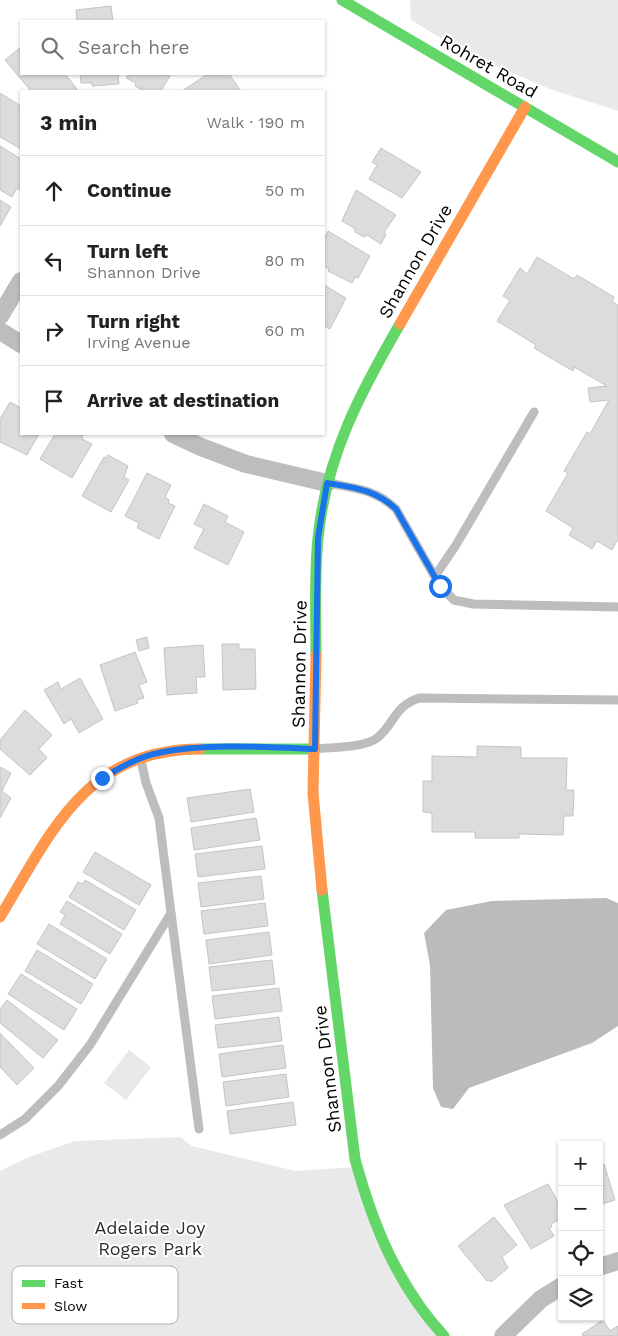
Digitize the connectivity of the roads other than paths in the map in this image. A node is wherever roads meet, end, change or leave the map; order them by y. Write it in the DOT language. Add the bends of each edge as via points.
graph roads {
  1 [pos="342,0"];
  2 [pos="525,107"];
  3 [pos="618,162"];
  4 [pos="20,283"];
  5 [pos="0,316"];
  6 [pos="0,331"];
  7 [pos="20,343"];
  8 [pos="534,412"];
  9 [pos="175,435"];
  10 [pos="327,483"];
  11 [pos="435,576"];
  12 [pos="618,607"];
  13 [pos="618,700"];
  14 [pos="315,749"];
  15 [pos="140,759"];
  16 [pos="170,913"];
  17 [pos="0,916"];
  18 [pos="199,1129"];
  19 [pos="0,1135"];
  20 [pos="618,1261"];
  21 [pos="603,1266"];
  22 [pos="558,1288"];
  23 [pos="444,1336"];
  24 [pos="503,1336"];
  1 -- 2 [label="street, Rohret Road"];
  2 -- 3 [label="street, Rohret Road"];
  2 -- 10 [label="street, Shannon Drive" via="362,389 338,442"];
  4 -- 5 [label="street"];
  6 -- 7 [label="street"];
  8 -- 11 [label="lane"];
  9 -- 10 [label="street" via="246,464"];
  10 -- 11 [label="lane" via="369,491 386,499 402,517"];
  10 -- 14 [label="street, Shannon Drive" via="318,538"];
  11 -- 12 [label="lane" via="448,596 462,603"];
  13 -- 14 [label="lane" via="419,698 400,707 377,738 366,745"];
  14 -- 15 [label="street" via="186,749"];
  14 -- 23 [label="street, Shannon Drive" via="316,839 355,1159 368,1208 388,1254 412,1296"];
  15 -- 16 [label="lane" via="160,818"];
  15 -- 17 [label="street" via="102,778 66,811"];
  16 -- 18 [label="lane"];
  16 -- 19 [label="lane" via="90,1045 58,1086 25,1119"];
  20 -- 21 [label="street"];
  22 -- 24 [label="street" via="541,1299"];
}
